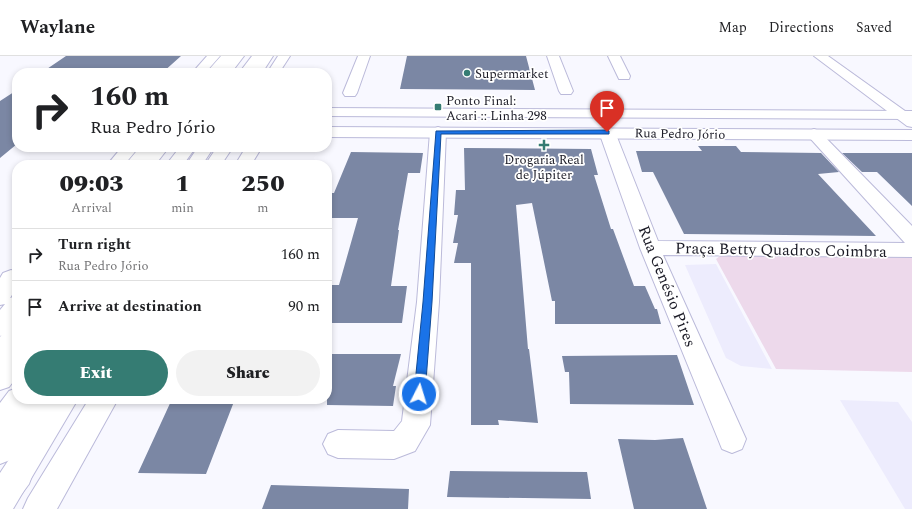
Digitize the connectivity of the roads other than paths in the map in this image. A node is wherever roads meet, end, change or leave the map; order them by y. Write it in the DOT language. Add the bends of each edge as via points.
graph roads {
  1 [pos="214,56"];
  2 [pos="227,56"];
  3 [pos="238,56"];
  4 [pos="258,56"];
  5 [pos="267,56"];
  6 [pos="284,56"];
  7 [pos="364,56"];
  8 [pos="553,56"];
  9 [pos="614,56"];
  10 [pos="820,56"];
  11 [pos="203,68"];
  12 [pos="216,68"];
  13 [pos="228,68"];
  14 [pos="249,68"];
  15 [pos="259,68"];
  16 [pos="276,68"];
  17 [pos="624,76"];
  18 [pos="566,91"];
  19 [pos="350,93"];
  20 [pos="332,112"];
  21 [pos="679,114"];
  22 [pos="908,118"];
  23 [pos="332,132"];
  24 [pos="438,132"];
  25 [pos="607,132"];
  26 [pos="688,133"];
  27 [pos="814,134"];
  28 [pos="912,135"];
  29 [pos="127,152"];
  30 [pos="145,152"];
  31 [pos="158,152"];
  32 [pos="184,152"];
  33 [pos="219,152"];
  34 [pos="119,160"];
  35 [pos="137,160"];
  36 [pos="150,160"];
  37 [pos="178,160"];
  38 [pos="204,160"];
  39 [pos="912,238"];
  40 [pos="650,248"];
  41 [pos="912,250"];
  42 [pos="9,280"];
  43 [pos="0,297"];
  44 [pos="12,311"];
  45 [pos="0,327"];
  46 [pos="12,339"];
  47 [pos="0,356"];
  48 [pos="12,365"];
  49 [pos="0,380"];
  50 [pos="15,404"];
  51 [pos="37,404"];
  52 [pos="60,404"];
  53 [pos="101,404"];
  54 [pos="0,425"];
  55 [pos="732,439"];
  56 [pos="338,444"];
  57 [pos="9,461"];
  58 [pos="0,497"];
  59 [pos="0,501"];
  60 [pos="39,509"];
  1 -- 11 [label="main road"];
  2 -- 12 [label="main road"];
  3 -- 13 [label="main road"];
  4 -- 14 [label="main road"];
  5 -- 15 [label="main road"];
  6 -- 16 [label="main road"];
  7 -- 19 [label="main road"];
  8 -- 18 [label="main road"];
  9 -- 17 [label="main road"];
  10 -- 22 [label="main road"];
  20 -- 21 [label="main road, Rua Pedro Jório"];
  21 -- 22 [label="main road, Rua Pedro Jório"];
  21 -- 26 [label="main road"];
  23 -- 24 [label="main road, Rua Pedro Jório"];
  24 -- 25 [label="main road, Rua Pedro Jório"];
  24 -- 56 [label="main road" via="428,302 416,425 405,441 394,445"];
  25 -- 26 [label="main road, Rua Pedro Jório"];
  25 -- 40 [label="main road, Rua Genésio Pires"];
  26 -- 27 [label="main road, Rua Pedro Jório"];
  27 -- 28 [label="main road, Rua Pedro Jório"];
  27 -- 39 [label="main road"];
  29 -- 34 [label="main road"];
  30 -- 35 [label="main road"];
  31 -- 36 [label="main road"];
  32 -- 37 [label="main road"];
  33 -- 38 [label="main road"];
  40 -- 41 [label="main road, Praça Betty Quadros Coimbra"];
  40 -- 55 [label="main road, Rua Genésio Pires"];
  42 -- 43 [label="main road"];
  44 -- 45 [label="main road"];
  46 -- 47 [label="main road"];
  48 -- 49 [label="main road"];
  50 -- 54 [label="main road"];
  51 -- 57 [label="main road"];
  52 -- 57 [label="main road"];
  53 -- 60 [label="main road"];
  57 -- 58 [label="main road"];
  57 -- 59 [label="main road"];
}
